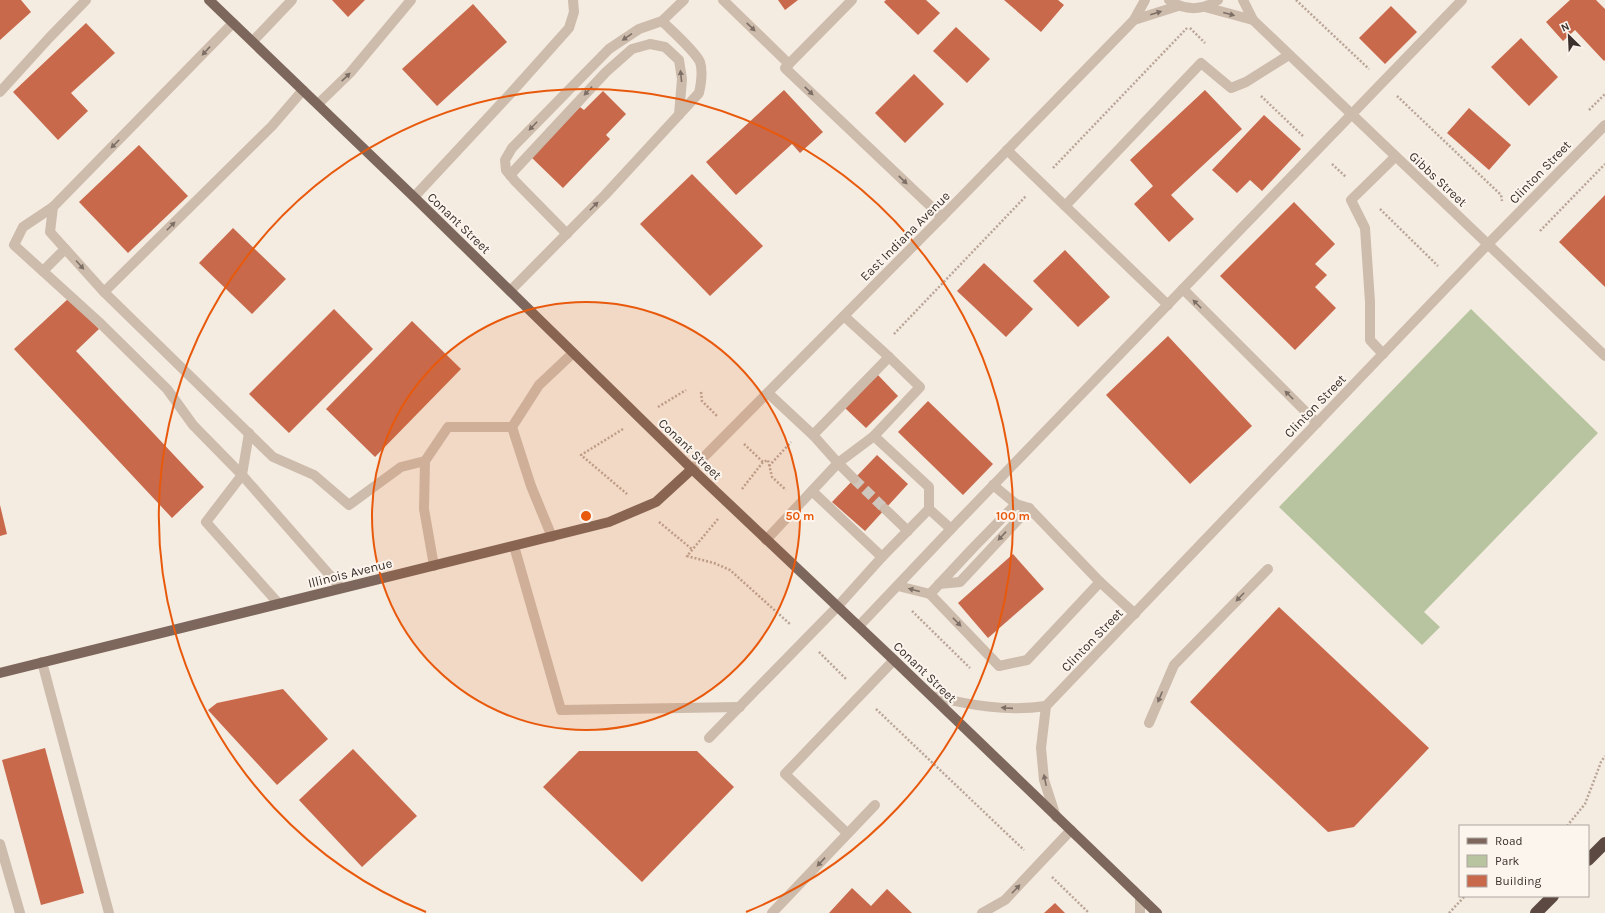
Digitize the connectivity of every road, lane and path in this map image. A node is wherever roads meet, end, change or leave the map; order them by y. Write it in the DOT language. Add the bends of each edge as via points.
graph roads {
  1 [pos="86,0"];
  2 [pos="209,0"];
  3 [pos="292,0"];
  4 [pos="411,0"];
  5 [pos="573,0"];
  6 [pos="684,0"];
  7 [pos="723,0"];
  8 [pos="852,0"];
  9 [pos="1145,0"];
  10 [pos="1169,0"];
  11 [pos="1218,0"];
  12 [pos="1243,0"];
  13 [pos="1296,0"];
  14 [pos="1462,0"];
  15 [pos="1178,6"];
  16 [pos="1205,8"];
  17 [pos="1134,20"];
  18 [pos="1253,20"];
  19 [pos="662,21"];
  20 [pos="233,23"];
  21 [pos="253,41"];
  22 [pos="1290,55"];
  23 [pos="789,64"];
  24 [pos="1383,82"];
  25 [pos="303,90"];
  26 [pos="0,92"];
  27 [pos="318,104"];
  28 [pos="679,115"];
  29 [pos="1351,115"];
  30 [pos="1605,124"];
  31 [pos="1007,150"];
  32 [pos="1395,157"];
  33 [pos="1605,164"];
  34 [pos="510,175"];
  35 [pos="414,197"];
  36 [pos="1502,201"];
  37 [pos="1065,206"];
  38 [pos="53,207"];
  39 [pos="942,217"];
  40 [pos="1540,231"];
  41 [pos="567,234"];
  42 [pos="1488,244"];
  43 [pos="65,249"];
  44 [pos="1441,266"];
  45 [pos="43,271"];
  46 [pos="1433,272"];
  47 [pos="1183,289"];
  48 [pos="510,291"];
  49 [pos="104,292"];
  50 [pos="1168,305"];
  51 [pos="844,316"];
  52 [pos="573,353"];
  53 [pos="1383,354"];
  54 [pos="1605,356"];
  55 [pos="888,357"];
  56 [pos="686,390"];
  57 [pos="701,392"];
  58 [pos="768,393"];
  59 [pos="639,419"];
  60 [pos="1317,423"];
  61 [pos="512,427"];
  62 [pos="731,431"];
  63 [pos="249,433"];
  64 [pos="813,435"];
  65 [pos="874,436"];
  66 [pos="425,461"];
  67 [pos="838,464"];
  68 [pos="692,469"];
  69 [pos="242,475"];
  70 [pos="854,479"];
  71 [pos="993,485"];
  72 [pos="812,491"];
  73 [pos="800,504"];
  74 [pos="1016,504"];
  75 [pos="643,508"];
  76 [pos="1029,508"];
  77 [pos="885,509"];
  78 [pos="930,509"];
  79 [pos="951,528"];
  80 [pos="908,531"];
  81 [pos="552,537"];
  82 [pos="766,540"];
  83 [pos="514,546"];
  84 [pos="693,550"];
  85 [pos="687,556"];
  86 [pos="882,557"];
  87 [pos="434,566"];
  88 [pos="1268,569"];
  89 [pos="1100,582"];
  90 [pos="939,584"];
  91 [pos="341,588"];
  92 [pos="895,589"];
  93 [pos="930,594"];
  94 [pos="279,604"];
  95 [pos="838,606"];
  96 [pos="1135,614"];
  97 [pos="859,626"];
  98 [pos="806,639"];
  99 [pos="894,660"];
  100 [pos="42,662"];
  101 [pos="974,672"];
  102 [pos="0,673"];
  103 [pos="862,695"];
  104 [pos="932,696"];
  105 [pos="1046,706"];
  106 [pos="740,707"];
  107 [pos="1149,723"];
  108 [pos="709,738"];
  109 [pos="1605,756"];
  110 [pos="875,804"];
  111 [pos="1056,817"];
  112 [pos="1567,825"];
  113 [pos="1071,830"];
  114 [pos="848,833"];
  115 [pos="1605,843"];
  116 [pos="0,844"];
  117 [pos="1589,859"];
  118 [pos="1039,865"];
  119 [pos="1140,897"];
  120 [pos="1464,897"];
  121 [pos="1552,897"];
  122 [pos="20,913"];
  123 [pos="109,913"];
  124 [pos="772,913"];
  125 [pos="982,913"];
  126 [pos="1089,913"];
  127 [pos="1140,913"];
  128 [pos="1157,913"];
  129 [pos="1448,913"];
  130 [pos="1536,913"];
  1 -- 26 [label="street"];
  2 -- 20 [label="main road, Conant Street"];
  3 -- 21 [label="street"];
  27 -- 4 [label="street, one-way" via="350,73"];
  5 -- 35 [label="street" via="574,12 569,28"];
  6 -- 19 [label="street"];
  7 -- 23 [label="street, one-way"];
  8 -- 23 [label="street"];
  9 -- 17 [label="street, East Indiana Avenue"];
  10 -- 15 [label="street"];
  11 -- 16 [label="street"];
  12 -- 18 [label="street, Gibbs Street"];
  13 -- 24 [label="path"];
  14 -- 24 [label="street"];
  15 -- 16 [label="street, Gibbs Street" via="1191,9"];
  17 -- 15 [label="street, East Indiana Avenue, one-way"];
  16 -- 18 [label="street, Gibbs Street, one-way"];
  17 -- 31 [label="street, East Indiana Avenue"];
  18 -- 22 [label="street, Gibbs Street"];
  19 -- 28 [label="street" via="700,63 699,93"];
  19 -- 34 [label="street, one-way" via="639,29 609,49 512,148 505,160 506,170"];
  20 -- 21 [label="main road, Conant Street"];
  20 -- 38 [label="street, one-way"];
  21 -- 25 [label="main road, Conant Street"];
  22 -- 29 [label="street, Gibbs Street"];
  22 -- 37 [label="street" via="1246,82 1231,88 1201,62"];
  23 -- 39 [label="street, one-way" via="785,68"];
  24 -- 29 [label="street"];
  24 -- 36 [label="path" via="1501,195"];
  25 -- 27 [label="main road, Conant Street"];
  49 -- 25 [label="street, one-way" via="272,126"];
  27 -- 35 [label="main road, Conant Street"];
  28 -- 34 [label="street, one-way" via="682,79 679,60 665,47 650,44 632,49 606,72"];
  41 -- 28 [label="street, one-way"];
  29 -- 32 [label="street, Gibbs Street"];
  29 -- 47 [label="street"];
  30 -- 42 [label="street, Clinton Street"];
  31 -- 37 [label="street"];
  31 -- 39 [label="street, East Indiana Avenue"];
  32 -- 42 [label="street, Gibbs Street"];
  32 -- 53 [label="street" via="1351,200 1365,228 1370,340"];
  33 -- 40 [label="path"];
  34 -- 41 [label="street"];
  35 -- 48 [label="main road, Conant Street"];
  37 -- 50 [label="street"];
  38 -- 43 [label="street" via="50,232"];
  38 -- 45 [label="street" via="23,227 14,245"];
  39 -- 51 [label="street, East Indiana Avenue"];
  41 -- 48 [label="street"];
  42 -- 53 [label="street, Clinton Street"];
  42 -- 54 [label="street, Gibbs Street"];
  43 -- 45 [label="street"];
  43 -- 49 [label="street, one-way"];
  44 -- 46 [label="path"];
  45 -- 69 [label="street" via="167,389 193,425"];
  47 -- 50 [label="street"];
  60 -- 47 [label="street, one-way"];
  48 -- 52 [label="main road, Conant Street"];
  49 -- 63 [label="street"];
  50 -- 71 [label="street"];
  51 -- 55 [label="street"];
  51 -- 58 [label="street, East Indiana Avenue"];
  52 -- 59 [label="main road, Conant Street"];
  52 -- 61 [label="street" via="539,386"];
  53 -- 60 [label="street, Clinton Street"];
  55 -- 64 [label="street"];
  55 -- 65 [label="street" via="920,387"];
  56 -- 59 [label="path"];
  57 -- 62 [label="path" via="702,401"];
  58 -- 62 [label="street, East Indiana Avenue"];
  58 -- 64 [label="street"];
  59 -- 68 [label="main road, Conant Street"];
  59 -- 75 [label="path" via="581,455"];
  60 -- 96 [label="street, Clinton Street"];
  61 -- 66 [label="street" via="448,427"];
  61 -- 81 [label="street" via="531,486"];
  62 -- 68 [label="street, East Indiana Avenue"];
  62 -- 73 [label="path" via="763,462 768,460 772,477"];
  63 -- 66 [label="street" via="273,457 314,475 349,506 401,467"];
  63 -- 69 [label="street"];
  64 -- 67 [label="street"];
  65 -- 67 [label="street"];
  65 -- 78 [label="street" via="928,487"];
  66 -- 87 [label="street" via="424,509"];
  67 -- 70 [label="street"];
  67 -- 72 [label="street"];
  68 -- 75 [label="main road, Illinois Avenue" via="656,502"];
  68 -- 82 [label="main road, Conant Street"];
  69 -- 91 [label="street"];
  69 -- 94 [label="street" via="206,522"];
  71 -- 74 [label="street"];
  71 -- 79 [label="street"];
  72 -- 73 [label="street"];
  72 -- 86 [label="street"];
  73 -- 82 [label="street"];
  74 -- 76 [label="street"];
  74 -- 90 [label="street"];
  75 -- 81 [label="main road, Illinois Avenue" via="609,522"];
  75 -- 84 [label="path"];
  76 -- 89 [label="street"];
  76 -- 90 [label="street, one-way" via="960,582"];
  77 -- 80 [label="street"];
  78 -- 79 [label="street"];
  78 -- 80 [label="street"];
  79 -- 92 [label="street"];
  80 -- 86 [label="street"];
  81 -- 83 [label="main road, Illinois Avenue"];
  82 -- 95 [label="main road, Conant Street"];
  83 -- 87 [label="main road, Illinois Avenue"];
  83 -- 106 [label="street" via="561,710"];
  85 -- 98 [label="path" via="730,570"];
  86 -- 95 [label="street"];
  87 -- 91 [label="main road, Illinois Avenue"];
  88 -- 107 [label="street, one-way" via="1174,665"];
  93 -- 89 [label="street, one-way" via="999,666 1027,660"];
  89 -- 96 [label="street"];
  90 -- 93 [label="street"];
  91 -- 94 [label="main road, Illinois Avenue"];
  93 -- 92 [label="street, one-way"];
  92 -- 97 [label="street"];
  92 -- 101 [label="path"];
  94 -- 100 [label="main road, Illinois Avenue"];
  95 -- 97 [label="main road, Conant Street"];
  95 -- 98 [label="street"];
  96 -- 105 [label="street, Clinton Street"];
  97 -- 99 [label="main road, Conant Street"];
  98 -- 103 [label="path"];
  98 -- 106 [label="street"];
  99 -- 103 [label="street"];
  99 -- 104 [label="main road, Conant Street"];
  100 -- 102 [label="main road, Illinois Avenue"];
  100 -- 123 [label="street"];
  103 -- 114 [label="street" via="785,774"];
  103 -- 118 [label="path"];
  105 -- 104 [label="street, one-way" via="1026,709 998,707 960,703"];
  104 -- 111 [label="main road, Conant Street"];
  111 -- 105 [label="street, one-way" via="1044,780 1041,748"];
  106 -- 108 [label="street"];
  109 -- 112 [label="path" via="1585,804"];
  110 -- 114 [label="street"];
  111 -- 113 [label="main road, Conant Street"];
  113 -- 118 [label="street"];
  113 -- 119 [label="main road, Conant Street"];
  114 -- 124 [label="street, one-way"];
  115 -- 117 [label="highway"];
  116 -- 122 [label="street"];
  125 -- 118 [label="street, one-way" via="1006,900"];
  118 -- 126 [label="path"];
  119 -- 127 [label="street"];
  119 -- 128 [label="main road, Conant Street"];
  120 -- 129 [label="path"];
  121 -- 130 [label="highway"];
}
